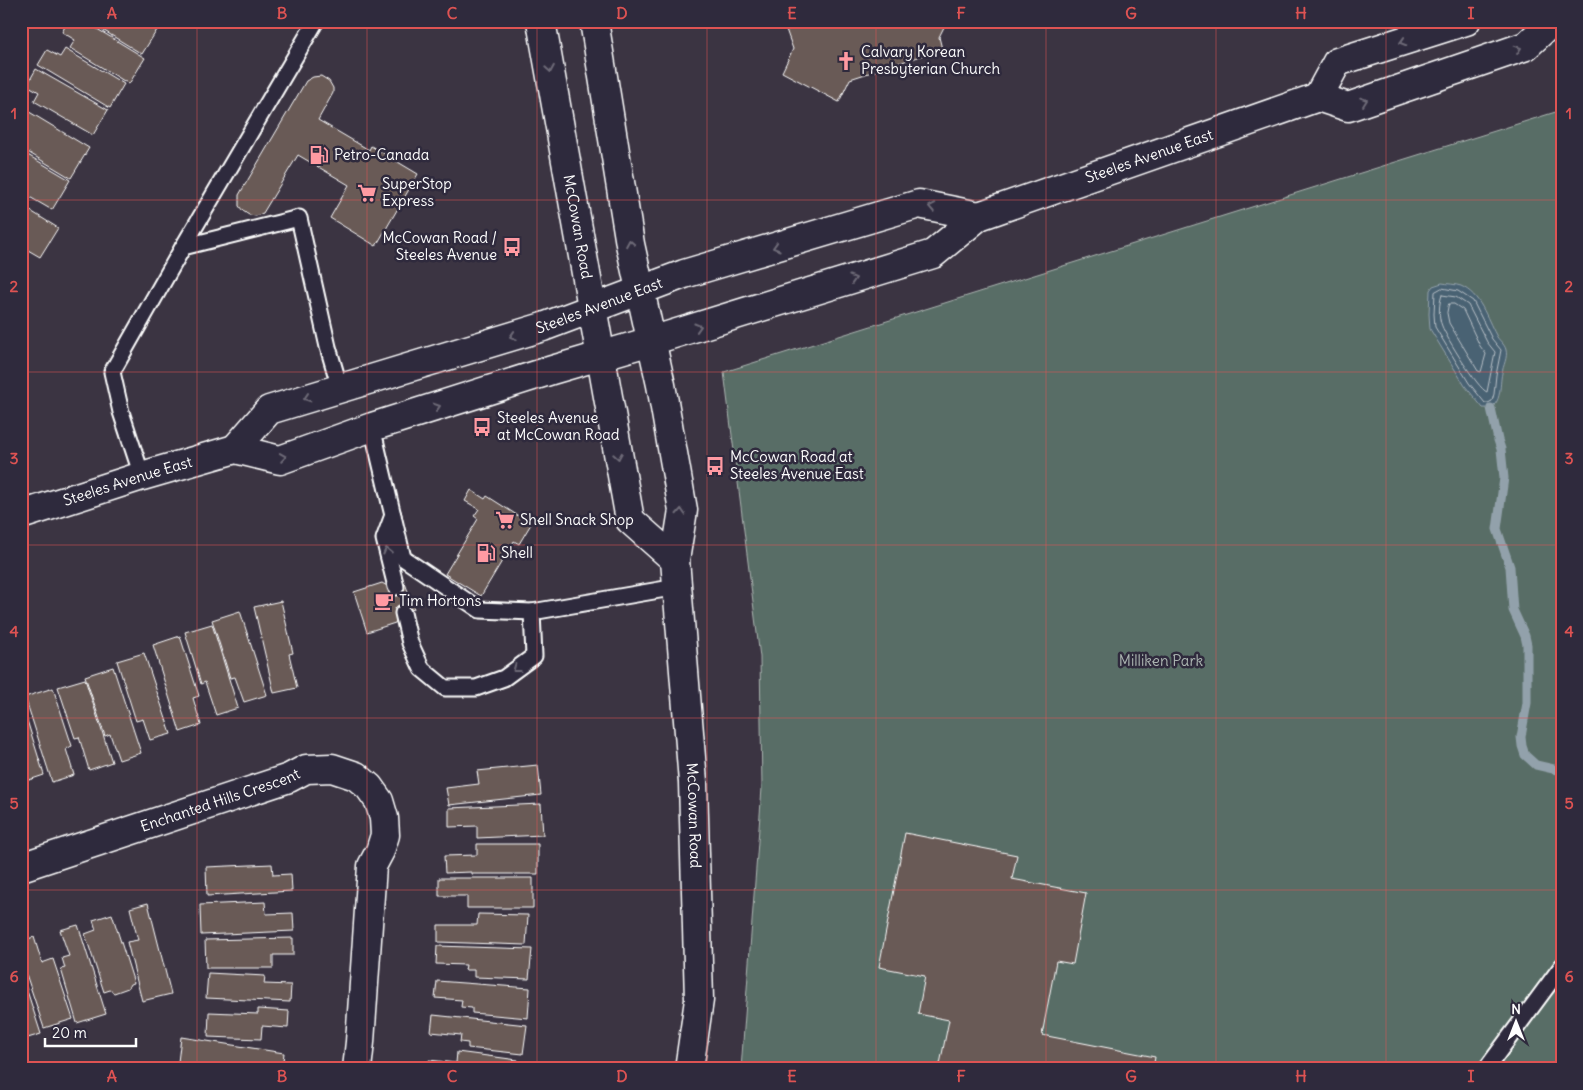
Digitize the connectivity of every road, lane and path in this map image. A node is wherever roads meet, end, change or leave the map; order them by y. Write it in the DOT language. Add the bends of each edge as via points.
graph roads {
  1 [pos="316,21"];
  2 [pos="542,21"];
  3 [pos="594,21"];
  4 [pos="1466,21"];
  5 [pos="1553,21"];
  6 [pos="1433,27"];
  7 [pos="1318,97"];
  8 [pos="980,216"];
  9 [pos="183,247"];
  10 [pos="640,291"];
  11 [pos="592,308"];
  12 [pos="651,341"];
  13 [pos="601,356"];
  14 [pos="340,388"];
  15 [pos="372,427"];
  16 [pos="235,449"];
  17 [pos="142,476"];
  18 [pos="21,515"];
  19 [pos="393,516"];
  20 [pos="676,574"];
  21 [pos="396,587"];
  22 [pos="532,612"];
  23 [pos="403,613"];
  24 [pos="21,867"];
  25 [pos="1562,966"];
  26 [pos="356,1069"];
  27 [pos="689,1069"];
  28 [pos="1486,1069"];
  1 -- 9 [label="lane"];
  2 -- 11 [label="main road, McCowan Road, one-way"];
  10 -- 3 [label="main road, McCowan Road, one-way"];
  4 -- 6 [label="main road"];
  7 -- 5 [label="main road, one-way" via="1348,107 1526,46"];
  6 -- 7 [label="main road, one-way" via="1337,62"];
  7 -- 8 [label="main road, Steeles Avenue East"];
  8 -- 10 [label="main road, Steeles Avenue East, one-way" via="919,204 684,274"];
  12 -- 8 [label="main road, Steeles Avenue East, one-way" via="933,254"];
  9 -- 14 [label="lane" via="299,218"];
  9 -- 17 [label="lane" via="112,372"];
  10 -- 11 [label="main road, Steeles Avenue East"];
  10 -- 12 [label="main road, McCowan Road"];
  11 -- 13 [label="main road, McCowan Road"];
  11 -- 14 [label="main road, Steeles Avenue East, one-way" via="543,327"];
  12 -- 13 [label="main road, Steeles Avenue East"];
  20 -- 12 [label="main road, McCowan Road, one-way" via="683,510"];
  15 -- 13 [label="main road, Steeles Avenue East, one-way"];
  13 -- 20 [label="main road, McCowan Road, one-way" via="630,520"];
  14 -- 16 [label="main road, Steeles Avenue East, one-way" via="269,410"];
  16 -- 15 [label="main road, Steeles Avenue East, one-way" via="280,460"];
  15 -- 19 [label="lane"];
  16 -- 17 [label="main road, Steeles Avenue East"];
  17 -- 18 [label="main road, Steeles Avenue East"];
  21 -- 19 [label="lane, one-way" via="384,539"];
  19 -- 22 [label="lane" via="403,558 480,610"];
  20 -- 22 [label="lane"];
  20 -- 27 [label="main road, McCowan Road" via="693,782 699,1000"];
  22 -- 23 [label="lane, one-way" via="534,656 504,678 476,688 445,688 422,668 410,643"];
  24 -- 26 [label="main road, Enchanted Hills Crescent" via="289,778 306,769 332,768 356,776 379,801 384,818 384,835 372,866"];
  25 -- 28 [label="lane"];
}
